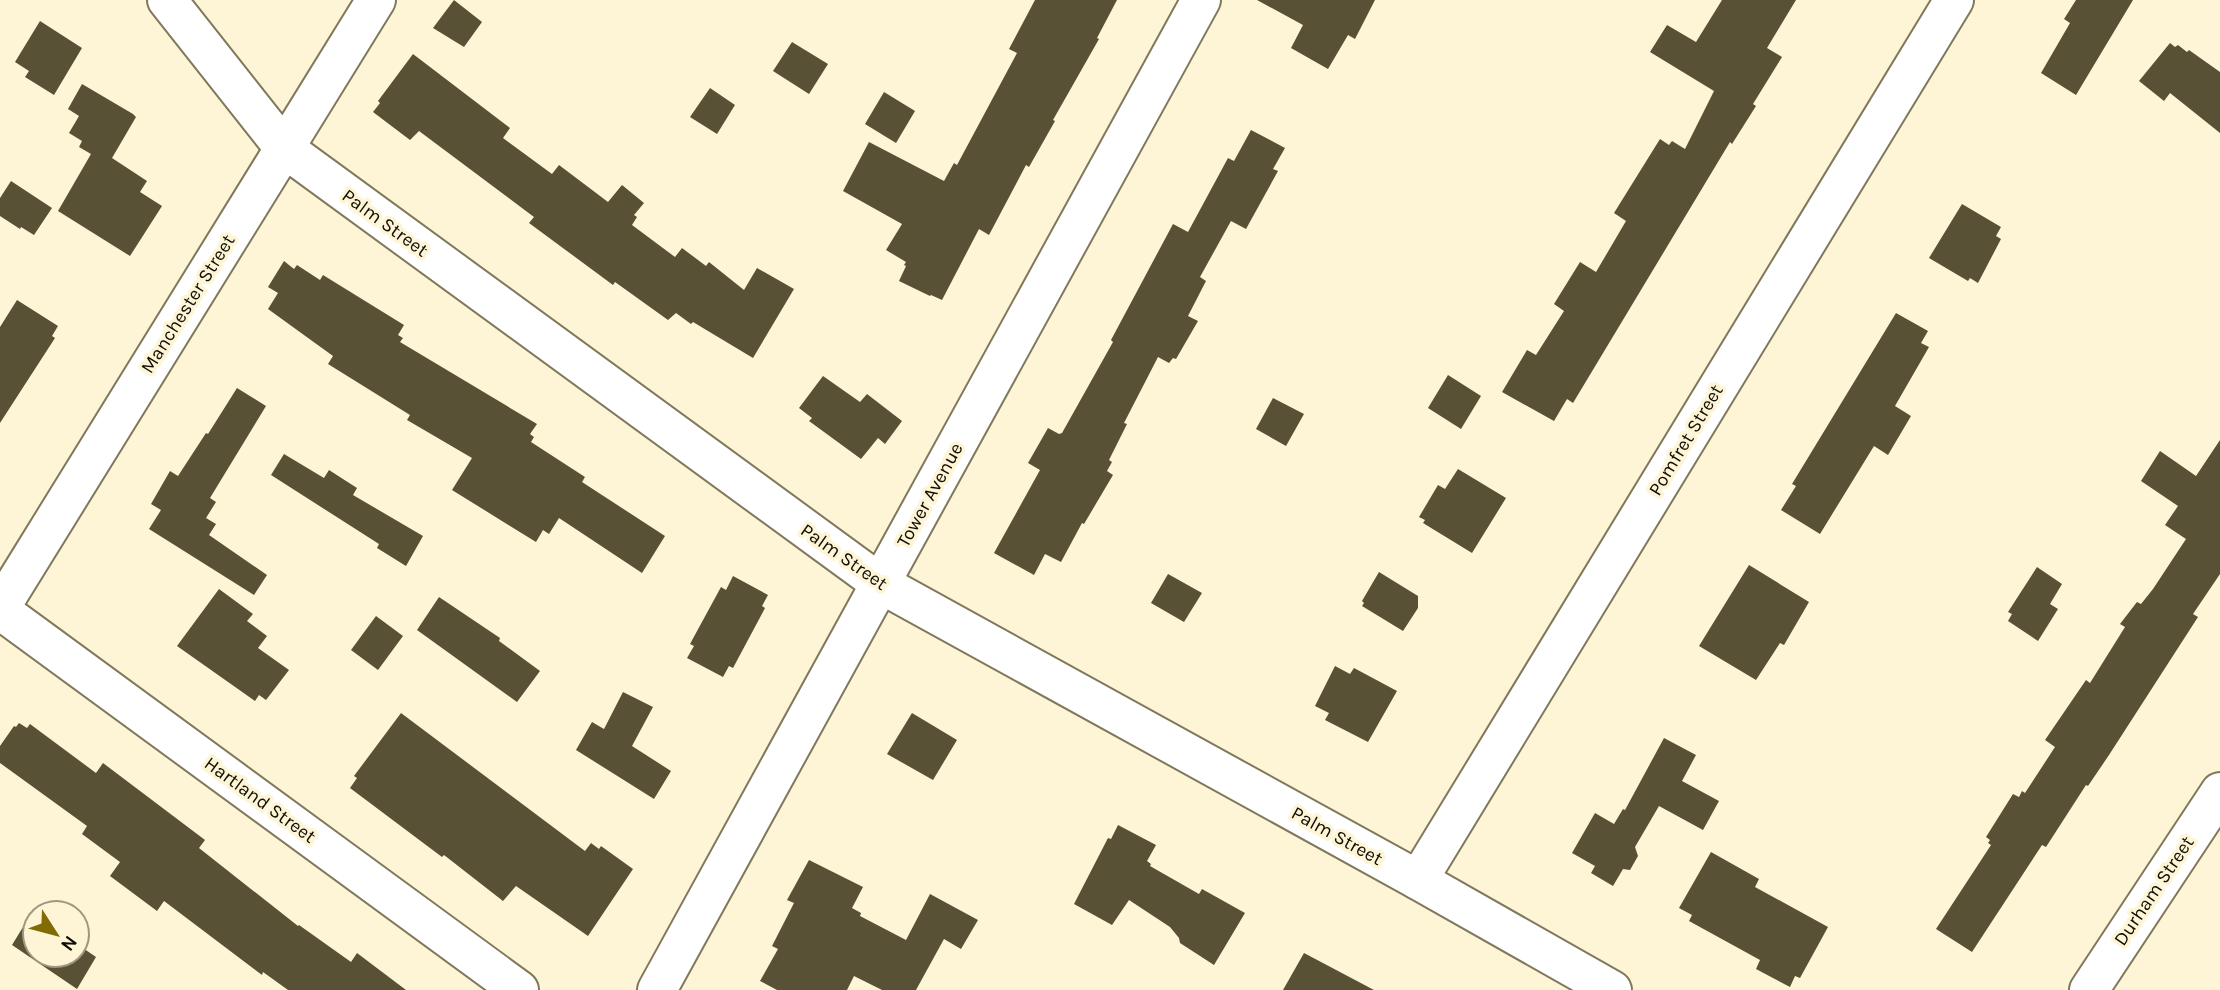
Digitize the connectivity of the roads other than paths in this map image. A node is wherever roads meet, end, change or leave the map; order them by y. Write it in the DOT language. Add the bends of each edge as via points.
graph roads {
  1 [pos="167,0"];
  2 [pos="376,0"];
  3 [pos="1201,0"];
  4 [pos="1954,0"];
  5 [pos="284,148"];
  6 [pos="881,584"];
  7 [pos="0,609"];
  8 [pos="2220,792"];
  9 [pos="1418,880"];
  10 [pos="519,990"];
  11 [pos="657,990"];
  12 [pos="1612,990"];
  13 [pos="2089,990"];
  1 -- 5 [label="street, Palm Street"];
  2 -- 5 [label="street, Manchester Street"];
  3 -- 6 [label="street, Tower Avenue"];
  4 -- 9 [label="street, Pomfret Street"];
  5 -- 6 [label="street, Palm Street"];
  5 -- 7 [label="street, Manchester Street"];
  6 -- 9 [label="street, Palm Street"];
  6 -- 11 [label="street, Tower Avenue"];
  7 -- 10 [label="street, Hartland Street"];
  8 -- 13 [label="street, Durham Street"];
  9 -- 12 [label="street, Palm Street"];
}
